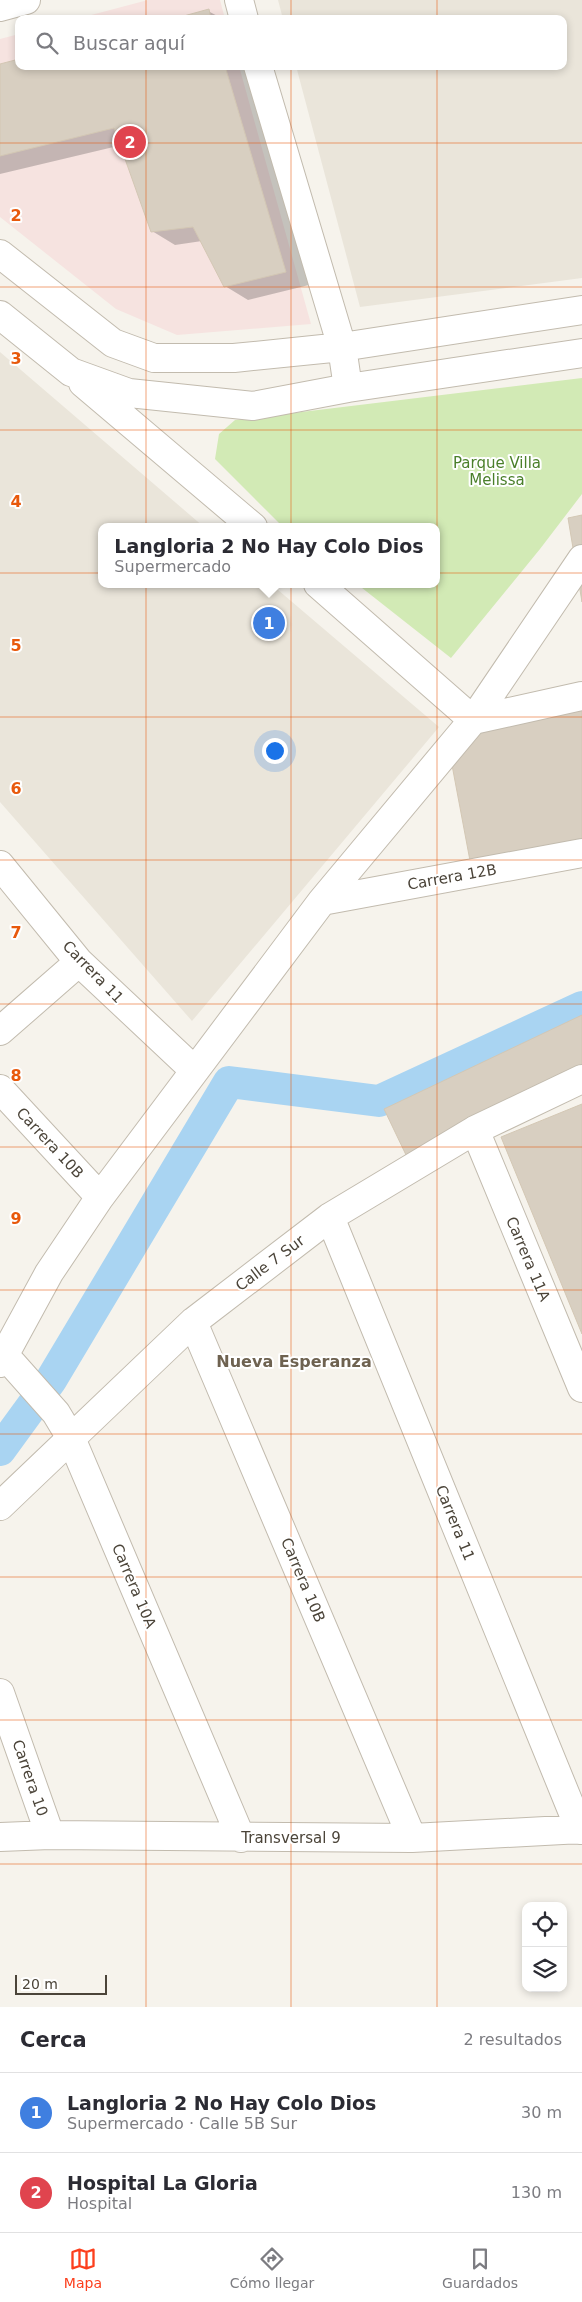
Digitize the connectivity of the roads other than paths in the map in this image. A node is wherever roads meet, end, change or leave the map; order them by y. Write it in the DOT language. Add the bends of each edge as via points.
graph roads {
  1 [pos="26,0"];
  2 [pos="239,0"];
  3 [pos="0,7"];
  4 [pos="243,15"];
  5 [pos="259,70"];
  6 [pos="0,254"];
  7 [pos="582,310"];
  8 [pos="0,316"];
  9 [pos="342,347"];
  10 [pos="582,353"];
  11 [pos="71,372"];
  12 [pos="348,388"];
  13 [pos="248,523"];
  14 [pos="582,559"];
  15 [pos="323,588"];
  16 [pos="582,696"];
  17 [pos="473,720"];
  18 [pos="582,854"];
  19 [pos="0,865"];
  20 [pos="322,900"];
  21 [pos="79,962"];
  22 [pos="0,1031"];
  23 [pos="194,1070"];
  24 [pos="582,1079"];
  25 [pos="0,1089"];
  26 [pos="474,1130"];
  27 [pos="100,1196"];
  28 [pos="330,1217"];
  29 [pos="193,1322"];
  30 [pos="1,1356"];
  31 [pos="582,1388"];
  32 [pos="71,1438"];
  33 [pos="0,1506"];
  34 [pos="0,1693"];
  35 [pos="581,1829"];
  36 [pos="50,1835"];
  37 [pos="0,1837"];
  38 [pos="241,1838"];
  39 [pos="412,1838"];
  1 -- 3 [label="street"];
  2 -- 4 [label="street"];
  5 -- 9 [label="street"];
  6 -- 9 [label="street" via="113,343 154,358 234,358"];
  7 -- 9 [label="street"];
  8 -- 11 [label="street"];
  9 -- 12 [label="street"];
  10 -- 12 [label="street"];
  11 -- 12 [label="street" via="129,393 254,406"];
  11 -- 13 [label="street"];
  14 -- 17 [label="street"];
  15 -- 17 [label="street"];
  16 -- 17 [label="street"];
  17 -- 20 [label="street"];
  18 -- 20 [label="street, Carrera 12B"];
  19 -- 21 [label="street, Carrera 11"];
  20 -- 23 [label="street"];
  21 -- 22 [label="street"];
  21 -- 23 [label="street, Carrera 11"];
  23 -- 27 [label="street"];
  24 -- 26 [label="street, Calle 7 Sur"];
  25 -- 27 [label="street, Carrera 10B"];
  26 -- 28 [label="street, Calle 7 Sur"];
  26 -- 31 [label="street, Carrera 11A"];
  27 -- 30 [label="street"];
  28 -- 29 [label="street, Calle 7 Sur"];
  28 -- 35 [label="street, Carrera 11"];
  29 -- 32 [label="street, Calle 7 Sur"];
  29 -- 39 [label="street, Carrera 10B"];
  30 -- 32 [label="street, Carrera 10A" via="27,1379 56,1413"];
  32 -- 33 [label="street, Calle 7 Sur"];
  32 -- 38 [label="street, Carrera 10A"];
  34 -- 36 [label="street, Carrera 10"];
  35 -- 39 [label="street, Transversal 9"];
  36 -- 37 [label="street, Transversal 9"];
  36 -- 38 [label="street, Transversal 9"];
  38 -- 39 [label="street, Transversal 9"];
}
